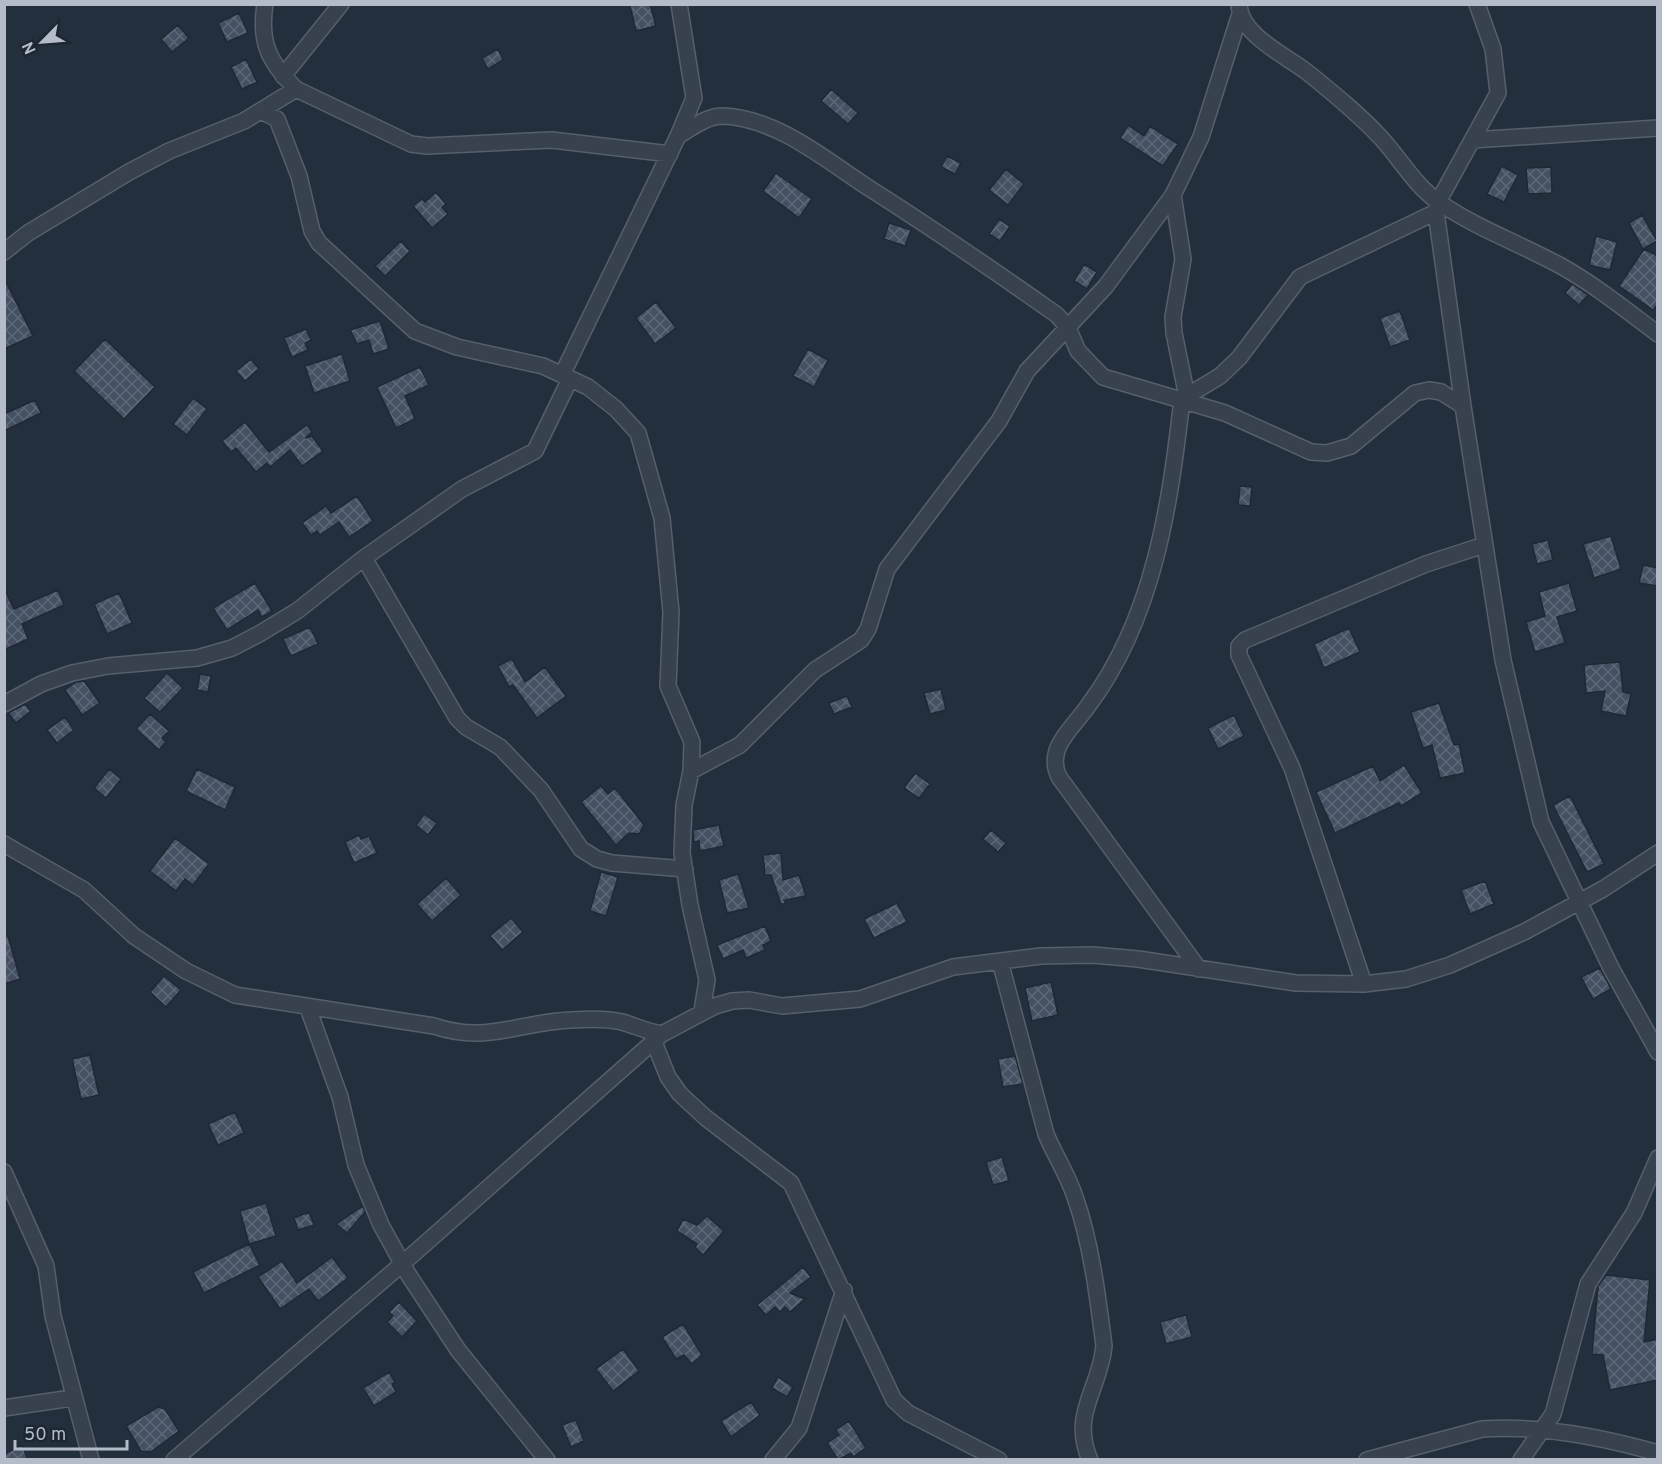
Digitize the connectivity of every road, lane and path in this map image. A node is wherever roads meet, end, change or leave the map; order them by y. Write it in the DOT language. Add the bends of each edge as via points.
graph roads {
  1 [pos="266,4"];
  2 [pos="341,4"];
  3 [pos="679,4"];
  4 [pos="1477,4"];
  5 [pos="1239,10"];
  6 [pos="283,76"];
  7 [pos="296,89"];
  8 [pos="693,98"];
  9 [pos="261,111"];
  10 [pos="711,117"];
  11 [pos="277,119"];
  12 [pos="244,121"];
  13 [pos="1658,128"];
  14 [pos="678,136"];
  15 [pos="1472,140"];
  16 [pos="670,154"];
  17 [pos="1173,195"];
  18 [pos="1437,207"];
  19 [pos="4,252"];
  20 [pos="1068,328"];
  21 [pos="1658,334"];
  22 [pos="571,357"];
  23 [pos="1459,378"];
  24 [pos="570,379"];
  25 [pos="588,387"];
  26 [pos="1441,392"];
  27 [pos="1184,398"];
  28 [pos="1463,406"];
  29 [pos="1484,545"];
  30 [pos="364,558"];
  31 [pos="4,704"];
  32 [pos="691,771"];
  33 [pos="4,844"];
  34 [pos="1658,853"];
  35 [pos="685,870"];
  36 [pos="1580,901"];
  37 [pos="1000,961"];
  38 [pos="1199,969"];
  39 [pos="707,980"];
  40 [pos="1364,984"];
  41 [pos="732,1001"];
  42 [pos="308,1008"];
  43 [pos="702,1011"];
  44 [pos="658,1038"];
  45 [pos="1658,1052"];
  46 [pos="1658,1158"];
  47 [pos="4,1172"];
  48 [pos="402,1264"];
  49 [pos="844,1290"];
  50 [pos="72,1398"];
  51 [pos="4,1408"];
  52 [pos="1539,1430"];
  53 [pos="1658,1453"];
  54 [pos="91,1460"];
  55 [pos="174,1460"];
  56 [pos="547,1460"];
  57 [pos="773,1460"];
  58 [pos="999,1460"];
  59 [pos="1090,1460"];
  60 [pos="1367,1460"];
  61 [pos="1521,1460"];
  1 -- 6 [label="street" via="263,42"];
  2 -- 6 [label="street"];
  3 -- 8 [label="street"];
  4 -- 15 [label="street" via="1489,35 1499,87"];
  5 -- 17 [label="street" via="1201,137"];
  5 -- 18 [label="street" via="1247,27 1363,120 1402,161"];
  6 -- 7 [label="street"];
  7 -- 9 [label="street"];
  7 -- 16 [label="street" via="419,145 552,140"];
  8 -- 10 [label="street"];
  8 -- 14 [label="street"];
  9 -- 11 [label="street"];
  9 -- 12 [label="street"];
  10 -- 14 [label="street"];
  10 -- 20 [label="street" via="742,118 784,133 972,254 1057,315"];
  11 -- 12 [label="street"];
  11 -- 24 [label="street" via="319,243 393,314 415,332 442,342 520,359"];
  12 -- 19 [label="street" via="129,172 28,233"];
  13 -- 15 [label="street"];
  14 -- 16 [label="street"];
  15 -- 18 [label="street"];
  16 -- 22 [label="street"];
  17 -- 20 [label="street" via="1106,286"];
  17 -- 27 [label="street" via="1183,259 1174,333"];
  18 -- 21 [label="street" via="1586,280"];
  18 -- 23 [label="street"];
  18 -- 27 [label="street" via="1300,277 1239,358 1220,376"];
  20 -- 27 [label="street" via="1078,351 1103,377"];
  20 -- 32 [label="street" via="1027,372 999,421 887,569 861,640 815,669 740,745"];
  22 -- 24 [label="street" via="562,375"];
  22 -- 25 [label="street"];
  23 -- 26 [label="street"];
  23 -- 28 [label="street"];
  24 -- 25 [label="street"];
  24 -- 30 [label="street" via="536,451 462,489"];
  25 -- 32 [label="street" via="631,423 648,463 662,518 671,612 668,686 692,742"];
  26 -- 27 [label="street" via="1415,393 1365,437 1327,453 1311,452"];
  26 -- 28 [label="street"];
  27 -- 38 [label="street" via="1166,507 1135,627 1099,692 1058,745 1054,756 1059,777"];
  28 -- 29 [label="street"];
  29 -- 36 [label="street" via="1503,660 1540,822"];
  29 -- 40 [label="street" via="1417,568 1245,640 1239,646 1239,655 1293,768"];
  30 -- 31 [label="street" via="297,611 232,648 196,658 72,673"];
  30 -- 35 [label="street" via="457,718 500,747 541,790 581,849 612,863"];
  32 -- 35 [label="street" via="683,814"];
  33 -- 42 [label="street" via="84,890 134,936 186,971 235,995"];
  34 -- 36 [label="street"];
  35 -- 39 [label="street"];
  36 -- 40 [label="street" via="1450,965 1406,979"];
  36 -- 45 [label="street" via="1611,968"];
  37 -- 38 [label="street" via="1093,955"];
  37 -- 41 [label="street" via="953,967 860,999 782,1006"];
  37 -- 59 [label="street" via="1046,1134 1070,1181 1083,1221 1104,1346 1103,1361 1083,1415 1083,1444"];
  38 -- 40 [label="street" via="1296,983"];
  39 -- 41 [label="street"];
  39 -- 43 [label="street"];
  41 -- 43 [label="street"];
  42 -- 44 [label="street" via="472,1035 568,1020 621,1021"];
  42 -- 48 [label="street" via="340,1097 363,1183"];
  43 -- 44 [label="street"];
  44 -- 48 [label="street"];
  44 -- 49 [label="street" via="668,1077 680,1094 791,1184"];
  46 -- 52 [label="street" via="1634,1213 1588,1284 1553,1414"];
  47 -- 50 [label="street" via="46,1266 52,1316"];
  48 -- 55 [label="street"];
  48 -- 56 [label="street" via="458,1350"];
  49 -- 57 [label="street" via="799,1428"];
  49 -- 58 [label="street" via="894,1400 908,1413"];
  50 -- 51 [label="street"];
  50 -- 54 [label="street"];
  52 -- 53 [label="street"];
  52 -- 60 [label="street" via="1482,1429"];
  52 -- 61 [label="street"];
}
